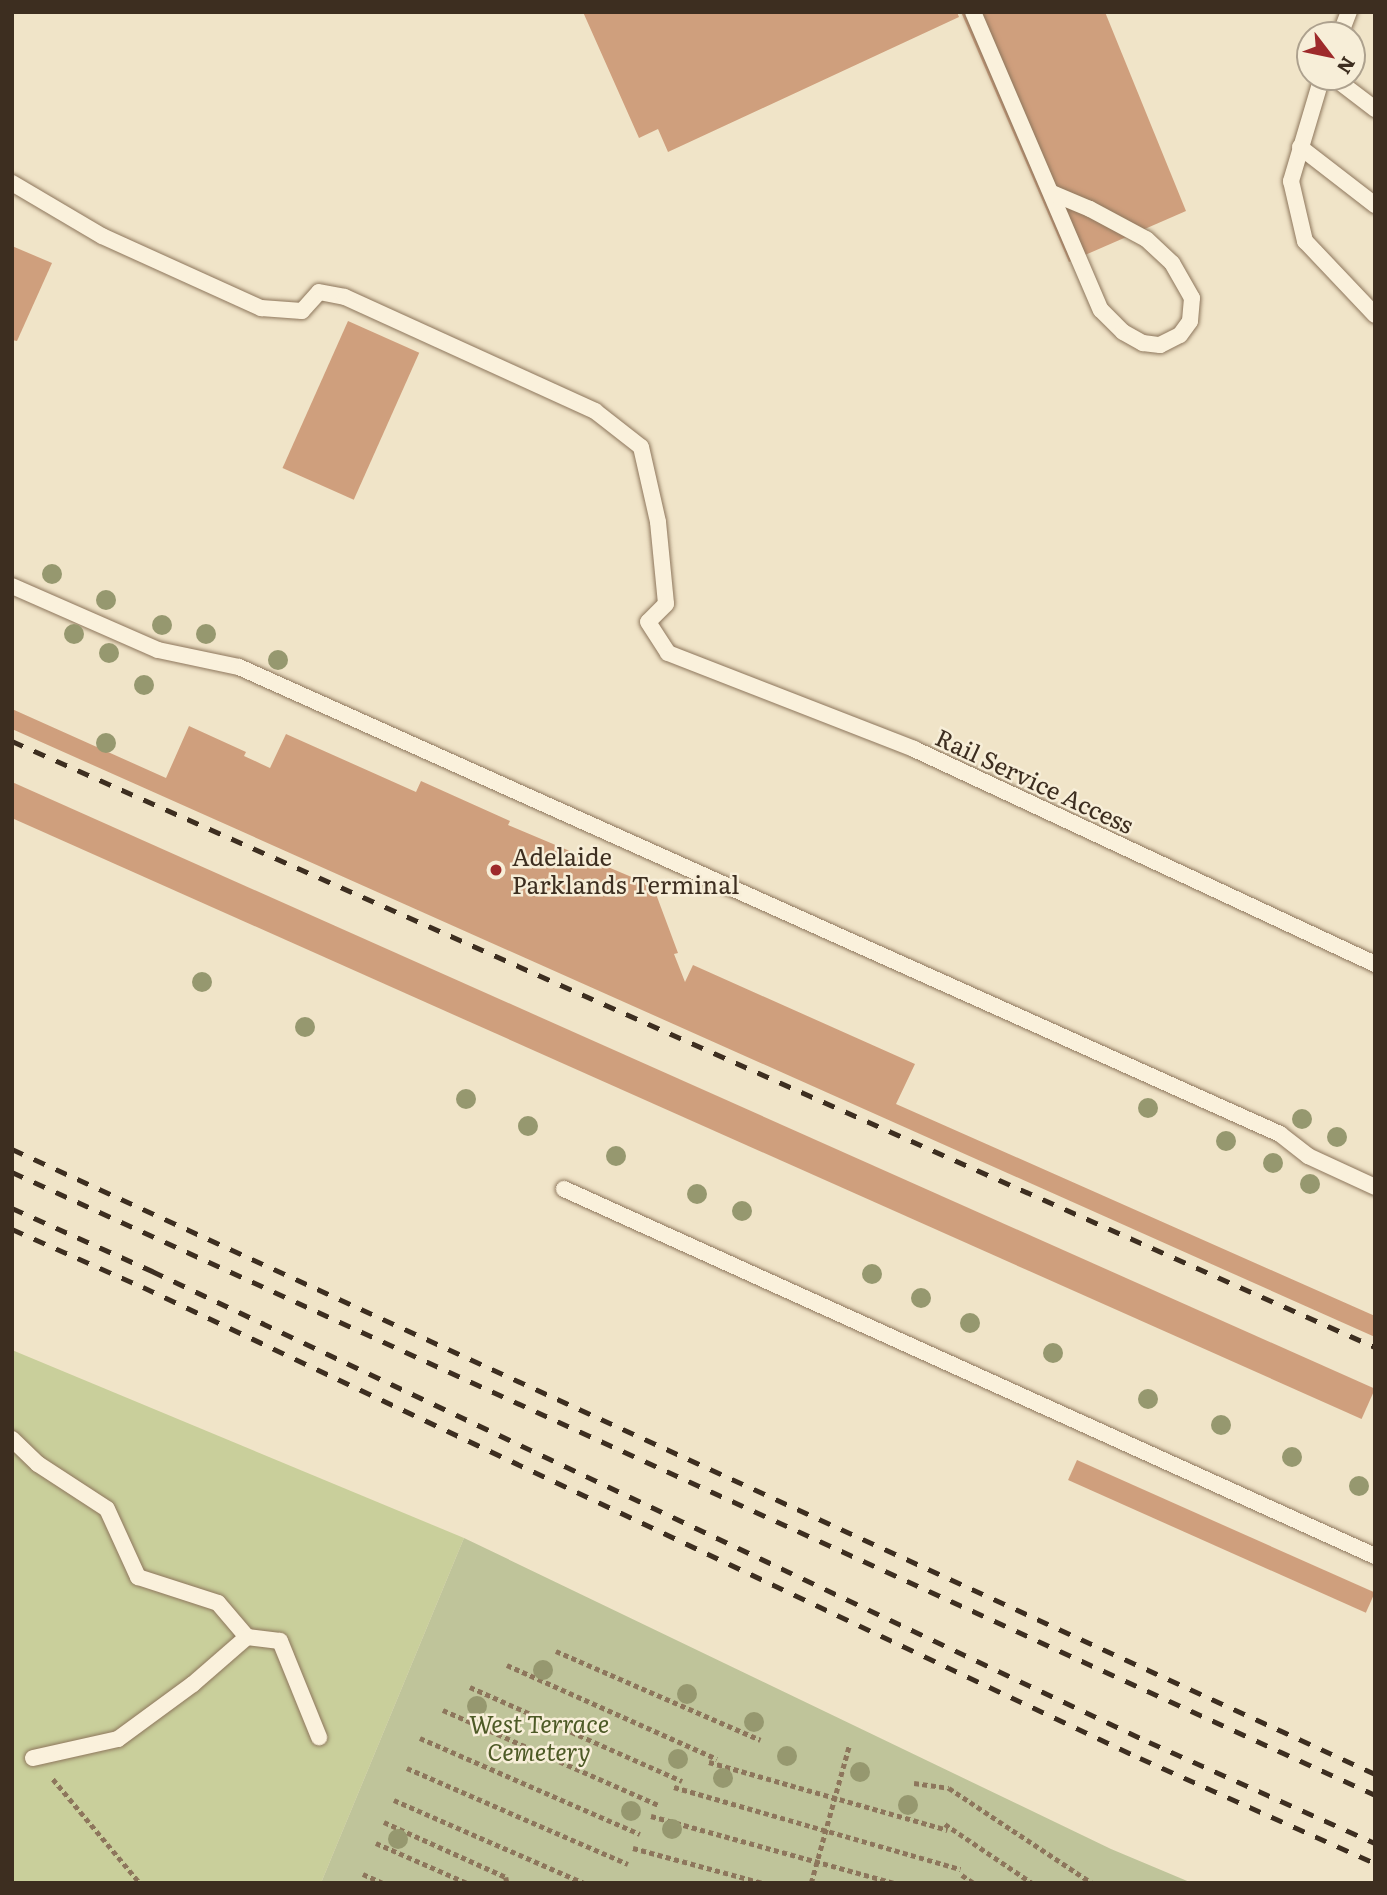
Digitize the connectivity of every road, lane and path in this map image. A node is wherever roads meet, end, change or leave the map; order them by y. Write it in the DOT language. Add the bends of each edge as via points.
graph roads {
  1 [pos="973,12"];
  2 [pos="1318,91"];
  3 [pos="1351,91"];
  4 [pos="1375,109"];
  5 [pos="1300,147"];
  6 [pos="12,183"];
  7 [pos="1052,193"];
  8 [pos="1375,205"];
  9 [pos="1375,315"];
  10 [pos="12,586"];
  11 [pos="1375,964"];
  12 [pos="1375,1187"];
  13 [pos="564,1189"];
  14 [pos="12,1439"];
  15 [pos="1375,1556"];
  16 [pos="247,1637"];
  17 [pos="556,1651"];
  18 [pos="507,1665"];
  19 [pos="470,1687"];
  20 [pos="443,1710"];
  21 [pos="319,1737"];
  22 [pos="420,1738"];
  23 [pos="761,1740"];
  24 [pos="849,1745"];
  25 [pos="33,1758"];
  26 [pos="717,1759"];
  27 [pos="709,1762"];
  28 [pos="407,1768"];
  29 [pos="682,1781"];
  30 [pos="914,1783"];
  31 [pos="674,1787"];
  32 [pos="834,1798"];
  33 [pos="394,1800"];
  34 [pos="658,1805"];
  35 [pos="651,1816"];
  36 [pos="384,1822"];
  37 [pos="825,1830"];
  38 [pos="640,1834"];
  39 [pos="376,1843"];
  40 [pos="633,1849"];
  41 [pos="817,1861"];
  42 [pos="628,1864"];
  43 [pos="363,1874"];
  44 [pos="140,1883"];
  45 [pos="383,1883"];
  46 [pos="467,1883"];
  47 [pos="507,1883"];
  48 [pos="584,1883"];
  49 [pos="764,1883"];
  50 [pos="811,1883"];
  51 [pos="895,1883"];
  52 [pos="974,1883"];
  53 [pos="1032,1883"];
  54 [pos="1092,1883"];
  1 -- 7 [label="lane"];
  2 -- 5 [label="lane"];
  3 -- 4 [label="lane"];
  5 -- 8 [label="lane"];
  5 -- 9 [label="lane" via="1291,181 1305,241"];
  6 -- 11 [label="lane, Rail Service Access" via="102,236 261,308 302,311 319,292 345,297 596,411 641,447 658,522 666,604 648,622 668,653 914,749"];
  7 -- 7 [label="lane" via="1146,239 1172,263 1192,298 1189,321 1180,335 1160,345 1143,343 1123,332 1101,310"];
  10 -- 12 [label="lane" via="158,650 239,667 1280,1134 1308,1156"];
  13 -- 15 [label="lane"];
  14 -- 16 [label="lane" via="38,1464 107,1509 138,1577 218,1603"];
  16 -- 21 [label="lane" via="280,1642"];
  16 -- 25 [label="lane" via="194,1684 118,1739"];
  17 -- 23 [label="path"];
  18 -- 26 [label="path"];
  19 -- 29 [label="path"];
  20 -- 34 [label="path"];
  22 -- 38 [label="path"];
  24 -- 32 [label="path"];
  25 -- 44 [label="path"];
  27 -- 32 [label="path"];
  28 -- 42 [label="path"];
  30 -- 54 [label="path" via="949,1788"];
  31 -- 37 [label="path"];
  32 -- 37 [label="path"];
  32 -- 53 [label="path" via="946,1827"];
  33 -- 48 [label="path"];
  35 -- 41 [label="path"];
  36 -- 47 [label="path" via="506,1877"];
  37 -- 41 [label="path"];
  37 -- 52 [label="path" via="961,1872"];
  39 -- 46 [label="path"];
  40 -- 49 [label="path"];
  41 -- 50 [label="path"];
  41 -- 51 [label="path"];
  43 -- 45 [label="path"];
}
